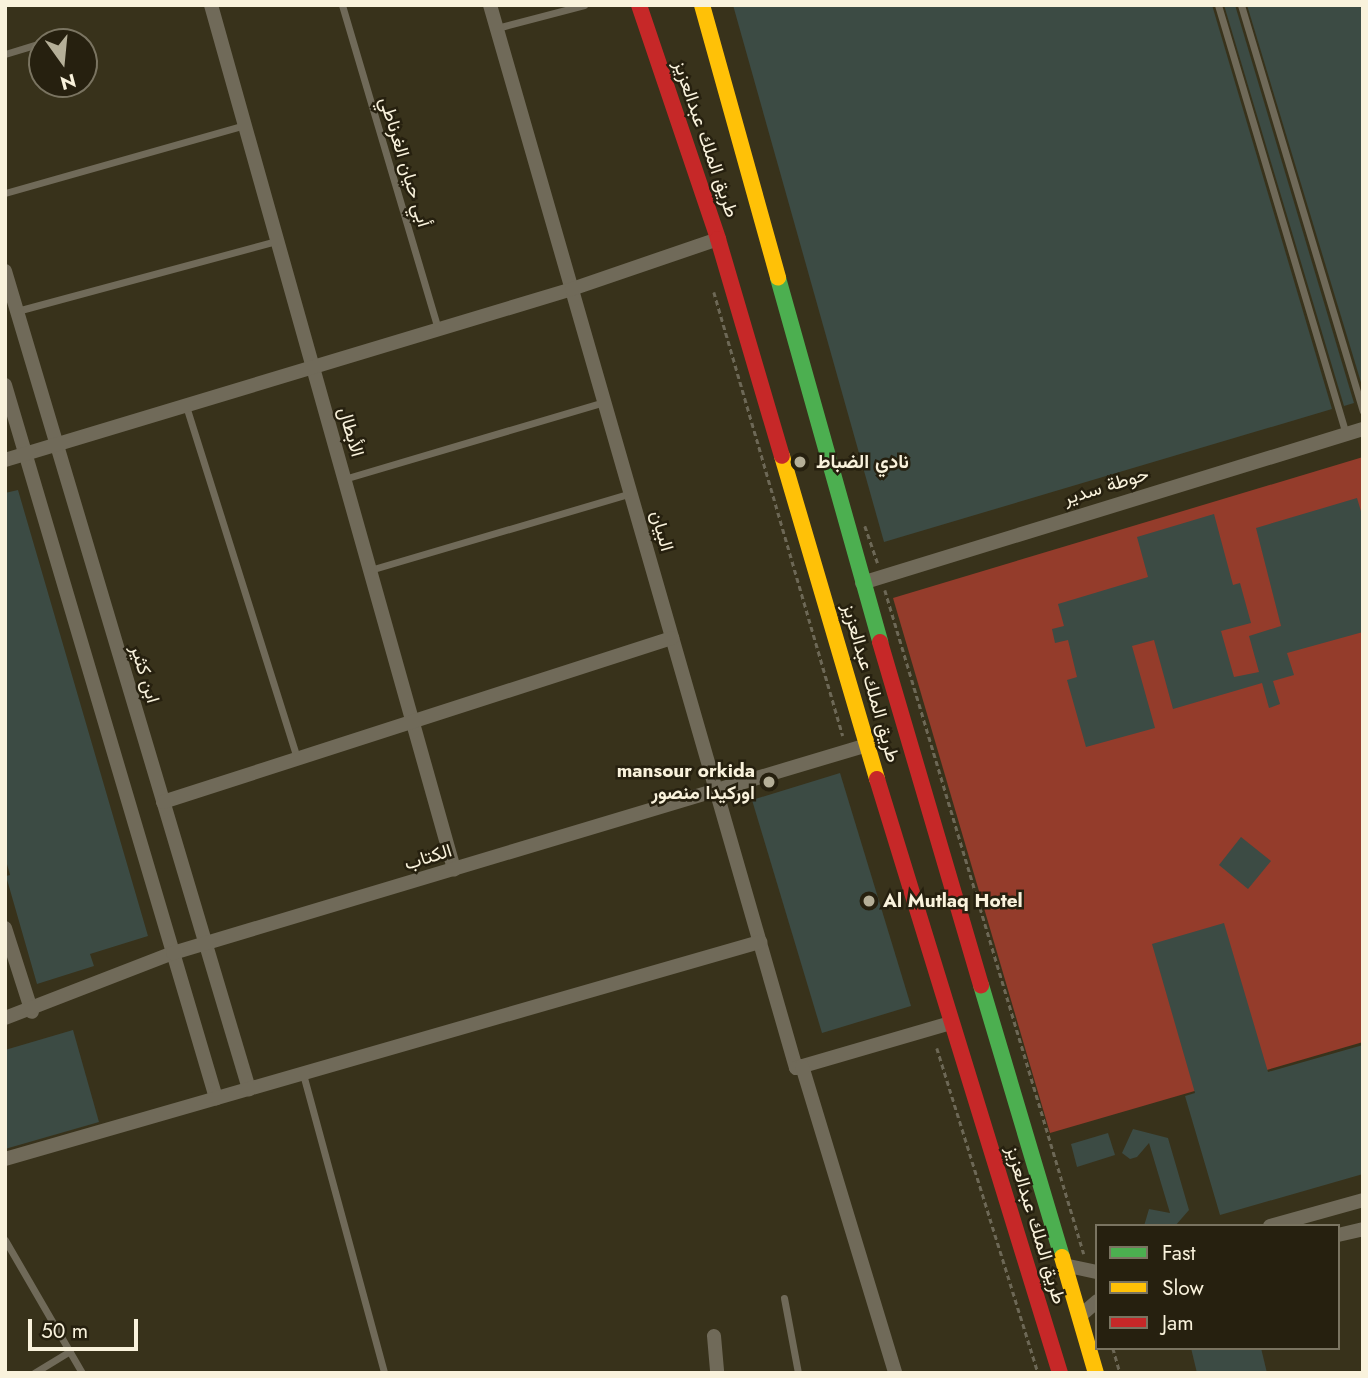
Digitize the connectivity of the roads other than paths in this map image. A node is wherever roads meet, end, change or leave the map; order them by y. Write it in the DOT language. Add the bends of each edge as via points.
graph roads {
  1 [pos="211,5"];
  2 [pos="342,5"];
  3 [pos="490,5"];
  4 [pos="584,5"];
  5 [pos="639,5"];
  6 [pos="1218,5"];
  7 [pos="1241,5"];
  8 [pos="702,6"];
  9 [pos="497,28"];
  10 [pos="28,48"];
  11 [pos="5,54"];
  12 [pos="245,125"];
  13 [pos="5,193"];
  14 [pos="718,239"];
  15 [pos="278,241"];
  16 [pos="5,271"];
  17 [pos="572,289"];
  18 [pos="17,311"];
  19 [pos="438,329"];
  20 [pos="313,366"];
  21 [pos="5,385"];
  22 [pos="604,402"];
  23 [pos="186,405"];
  24 [pos="1363,411"];
  25 [pos="1363,429"];
  26 [pos="1346,434"];
  27 [pos="57,445"];
  28 [pos="24,454"];
  29 [pos="5,460"];
  30 [pos="344,479"];
  31 [pos="631,493"];
  32 [pos="370,570"];
  33 [pos="862,583"];
  34 [pos="672,638"];
  35 [pos="412,722"];
  36 [pos="867,745"];
  37 [pos="297,759"];
  38 [pos="716,792"];
  39 [pos="163,802"];
  40 [pos="454,869"];
  41 [pos="5,928"];
  42 [pos="760,942"];
  43 [pos="206,944"];
  44 [pos="173,953"];
  45 [pos="32,1012"];
  46 [pos="5,1018"];
  47 [pos="951,1023"];
  48 [pos="799,1067"];
  49 [pos="302,1073"];
  50 [pos="249,1089"];
  51 [pos="216,1098"];
  52 [pos="5,1160"];
  53 [pos="1363,1200"];
  54 [pos="1277,1224"];
  55 [pos="1363,1230"];
  56 [pos="1340,1236"];
  57 [pos="5,1240"];
  58 [pos="1064,1265"];
  59 [pos="1095,1272"];
  60 [pos="784,1298"];
  61 [pos="1095,1303"];
  62 [pos="1080,1316"];
  63 [pos="714,1336"];
  64 [pos="70,1351"];
  65 [pos="34,1373"];
  66 [pos="82,1373"];
  67 [pos="384,1373"];
  68 [pos="717,1373"];
  69 [pos="798,1373"];
  70 [pos="895,1373"];
  71 [pos="1060,1373"];
  72 [pos="1096,1373"];
  1 -- 12 [label="street, الأبطال"];
  2 -- 19 [label="lane, أبي حيان الغرناطي"];
  3 -- 9 [label="street, البيان"];
  4 -- 9 [label="lane"];
  5 -- 14 [label="main road, طريق الملك عبدالعزيز"];
  6 -- 26 [label="lane"];
  7 -- 24 [label="lane"];
  8 -- 33 [label="main road, طريق الملك عبدالعزيز"];
  9 -- 17 [label="street, البيان"];
  10 -- 11 [label="lane"];
  12 -- 13 [label="lane"];
  12 -- 15 [label="street, الأبطال"];
  14 -- 17 [label="street"];
  14 -- 36 [label="main road, طريق الملك عبدالعزيز"];
  15 -- 18 [label="lane"];
  15 -- 20 [label="street, الأبطال"];
  16 -- 18 [label="street, ابن كثير"];
  17 -- 19 [label="street"];
  17 -- 22 [label="street, البيان"];
  18 -- 27 [label="street, ابن كثير"];
  19 -- 20 [label="street"];
  20 -- 23 [label="street"];
  20 -- 30 [label="street, الأبطال"];
  21 -- 28 [label="street"];
  22 -- 30 [label="lane"];
  22 -- 31 [label="street, البيان"];
  23 -- 27 [label="street"];
  23 -- 37 [label="lane"];
  25 -- 26 [label="street, حوطة سدير"];
  26 -- 33 [label="street, حوطة سدير"];
  27 -- 28 [label="street"];
  27 -- 39 [label="street, ابن كثير"];
  28 -- 29 [label="street"];
  28 -- 44 [label="street"];
  30 -- 32 [label="street, الأبطال"];
  31 -- 32 [label="lane"];
  31 -- 34 [label="street, البيان"];
  32 -- 35 [label="street, الأبطال"];
  33 -- 58 [label="main road, طريق الملك عبدالعزيز"];
  34 -- 35 [label="street"];
  34 -- 38 [label="street, البيان"];
  35 -- 37 [label="street"];
  35 -- 40 [label="street, الأبطال"];
  36 -- 38 [label="street, الكتاب"];
  36 -- 47 [label="main road, طريق الملك عبدالعزيز"];
  37 -- 39 [label="street"];
  38 -- 40 [label="street, الكتاب"];
  38 -- 42 [label="street, البيان"];
  39 -- 43 [label="street, ابن كثير"];
  40 -- 43 [label="street, الكتاب"];
  41 -- 45 [label="street"];
  42 -- 48 [label="street, البيان"];
  42 -- 49 [label="street"];
  43 -- 44 [label="street, الكتاب"];
  43 -- 50 [label="street, ابن كثير"];
  44 -- 45 [label="street, الكتاب"];
  44 -- 51 [label="street"];
  45 -- 46 [label="street, الكتاب"];
  47 -- 48 [label="street"];
  47 -- 71 [label="main road, طريق الملك عبدالعزيز"];
  48 -- 70 [label="street, البيان"];
  49 -- 50 [label="street"];
  49 -- 67 [label="lane"];
  50 -- 51 [label="street"];
  51 -- 52 [label="street"];
  53 -- 54 [label="street"];
  55 -- 56 [label="street"];
  57 -- 64 [label="lane"];
  58 -- 59 [label="street"];
  58 -- 62 [label="main road, طريق الملك عبدالعزيز"];
  60 -- 69 [label="lane"];
  61 -- 62 [label="street"];
  62 -- 72 [label="main road, طريق الملك عبدالعزيز"];
  63 -- 68 [label="street"];
  64 -- 65 [label="lane"];
  64 -- 66 [label="lane"];
}
